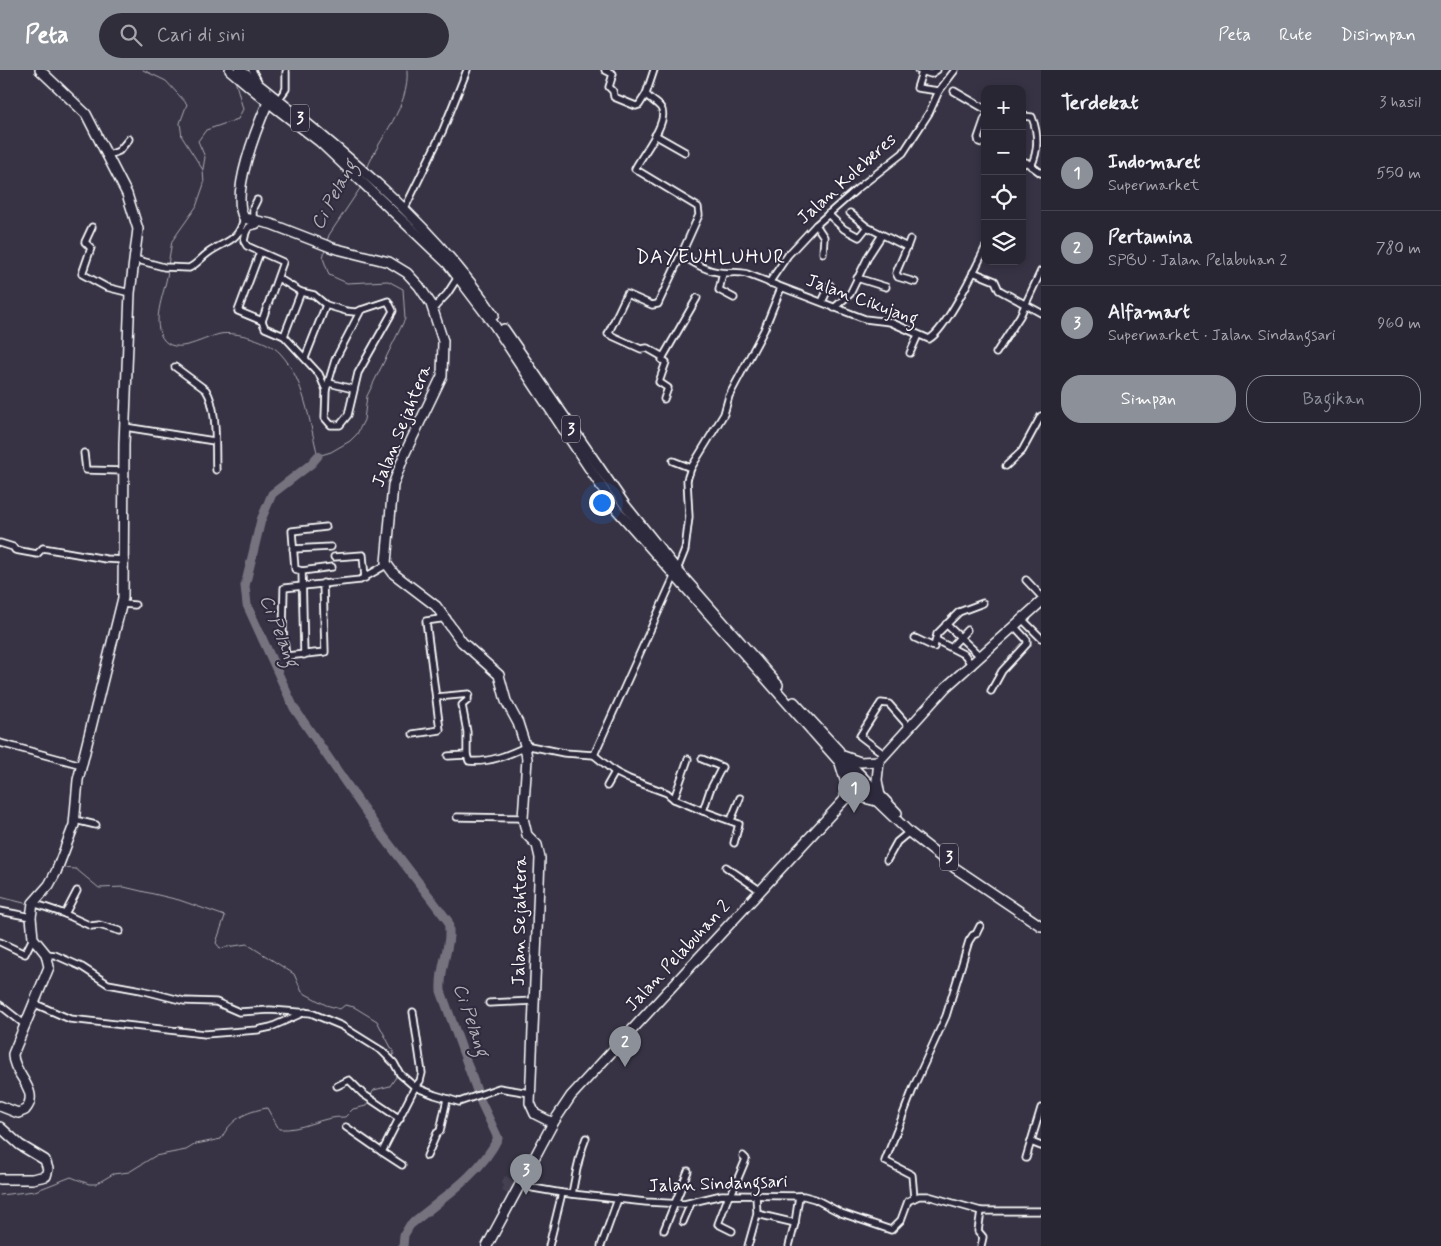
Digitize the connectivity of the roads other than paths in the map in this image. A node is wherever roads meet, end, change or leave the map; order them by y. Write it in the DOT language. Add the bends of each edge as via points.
graph roads {
  1 [pos="40,70"];
  2 [pos="230,70"];
  3 [pos="467,70"];
  4 [pos="605,70"];
  5 [pos="654,70"];
  6 [pos="937,70"];
  7 [pos="955,70"];
  8 [pos="920,71"];
  9 [pos="286,72"];
  10 [pos="245,73"];
  11 [pos="939,91"];
  12 [pos="954,91"];
  13 [pos="646,94"];
  14 [pos="278,100"];
  15 [pos="268,102"];
  16 [pos="981,107"];
  17 [pos="1026,116"];
  18 [pos="981,129"];
  19 [pos="655,136"];
  20 [pos="129,139"];
  21 [pos="981,143"];
  22 [pos="685,152"];
  23 [pos="106,156"];
  24 [pos="1026,162"];
  25 [pos="1026,164"];
  26 [pos="353,166"];
  27 [pos="1041,172"];
  28 [pos="257,200"];
  29 [pos="405,208"];
  30 [pos="850,213"];
  31 [pos="828,214"];
  32 [pos="252,220"];
  33 [pos="816,225"];
  34 [pos="92,226"];
  35 [pos="867,227"];
  36 [pos="243,231"];
  37 [pos="882,235"];
  38 [pos="910,239"];
  39 [pos="907,247"];
  40 [pos="260,252"];
  41 [pos="823,253"];
  42 [pos="681,255"];
  43 [pos="981,256"];
  44 [pos="134,259"];
  45 [pos="1041,271"];
  46 [pos="973,272"];
  47 [pos="723,273"];
  48 [pos="458,277"];
  49 [pos="278,278"];
  50 [pos="858,278"];
  51 [pos="915,282"];
  52 [pos="769,283"];
  53 [pos="830,285"];
  54 [pos="886,287"];
  55 [pos="781,288"];
  56 [pos="301,292"];
  57 [pos="130,293"];
  58 [pos="697,298"];
  59 [pos="734,298"];
  60 [pos="480,300"];
  61 [pos="822,302"];
  62 [pos="1026,304"];
  63 [pos="326,305"];
  64 [pos="834,308"];
  65 [pos="361,310"];
  66 [pos="432,310"];
  67 [pos="1041,313"];
  68 [pos="262,321"];
  69 [pos="918,335"];
  70 [pos="284,336"];
  71 [pos="910,353"];
  72 [pos="996,353"];
  73 [pos="663,357"];
  74 [pos="305,358"];
  75 [pos="175,367"];
  76 [pos="329,382"];
  77 [pos="353,389"];
  78 [pos="326,390"];
  79 [pos="664,399"];
  80 [pos="1041,416"];
  81 [pos="125,427"];
  82 [pos="214,441"];
  83 [pos="84,453"];
  84 [pos="672,461"];
  85 [pos="1006,466"];
  86 [pos="691,468"];
  87 [pos="216,470"];
  88 [pos="124,471"];
  89 [pos="326,527"];
  90 [pos="0,543"];
  91 [pos="331,547"];
  92 [pos="293,549"];
  93 [pos="334,557"];
  94 [pos="124,560"];
  95 [pos="386,565"];
  96 [pos="332,567"];
  97 [pos="302,571"];
  98 [pos="676,574"];
  99 [pos="365,578"];
  100 [pos="1026,580"];
  101 [pos="324,583"];
  102 [pos="303,585"];
  103 [pos="1041,596"];
  104 [pos="1041,602"];
  105 [pos="983,603"];
  106 [pos="122,604"];
  107 [pos="135,605"];
  108 [pos="447,618"];
  109 [pos="1022,620"];
  110 [pos="946,624"];
  111 [pos="1015,627"];
  112 [pos="960,637"];
  113 [pos="915,638"];
  114 [pos="1041,638"];
  115 [pos="936,640"];
  116 [pos="969,644"];
  117 [pos="951,647"];
  118 [pos="304,655"];
  119 [pos="981,657"];
  120 [pos="972,666"];
  121 [pos="991,691"];
  122 [pos="437,697"];
  123 [pos="910,728"];
  124 [pos="413,734"];
  125 [pos="0,743"];
  126 [pos="525,746"];
  127 [pos="467,755"];
  128 [pos="594,755"];
  129 [pos="448,756"];
  130 [pos="882,758"];
  131 [pos="688,759"];
  132 [pos="702,759"];
  133 [pos="841,759"];
  134 [pos="82,765"];
  135 [pos="615,772"];
  136 [pos="607,786"];
  137 [pos="740,798"];
  138 [pos="674,799"];
  139 [pos="845,799"];
  140 [pos="879,801"];
  141 [pos="703,811"];
  142 [pos="457,817"];
  143 [pos="523,818"];
  144 [pos="75,820"];
  145 [pos="731,820"];
  146 [pos="96,825"];
  147 [pos="909,832"];
  148 [pos="734,843"];
  149 [pos="887,860"];
  150 [pos="726,868"];
  151 [pos="77,891"];
  152 [pos="761,891"];
  153 [pos="33,902"];
  154 [pos="0,910"];
  155 [pos="1020,910"];
  156 [pos="65,914"];
  157 [pos="31,917"];
  158 [pos="1041,920"];
  159 [pos="980,926"];
  160 [pos="1041,926"];
  161 [pos="120,930"];
  162 [pos="33,938"];
  163 [pos="0,942"];
  164 [pos="46,954"];
  165 [pos="534,1001"];
  166 [pos="33,1003"];
  167 [pos="489,1003"];
  168 [pos="0,1005"];
  169 [pos="305,1012"];
  170 [pos="413,1012"];
  171 [pos="24,1024"];
  172 [pos="337,1086"];
  173 [pos="415,1087"];
  174 [pos="530,1093"];
  175 [pos="447,1099"];
  176 [pos="0,1106"];
  177 [pos="1041,1108"];
  178 [pos="400,1119"];
  179 [pos="553,1123"];
  180 [pos="0,1127"];
  181 [pos="346,1127"];
  182 [pos="586,1138"];
  183 [pos="1031,1142"];
  184 [pos="1041,1146"];
  185 [pos="382,1152"];
  186 [pos="427,1156"];
  187 [pos="743,1156"];
  188 [pos="1026,1158"];
  189 [pos="402,1165"];
  190 [pos="688,1171"];
  191 [pos="0,1179"];
  192 [pos="521,1183"];
  193 [pos="562,1193"];
  194 [pos="572,1194"];
  195 [pos="730,1194"];
  196 [pos="756,1195"];
  197 [pos="799,1196"];
  198 [pos="914,1198"];
  199 [pos="618,1199"];
  200 [pos="675,1203"];
  201 [pos="691,1203"];
  202 [pos="980,1211"];
  203 [pos="1041,1211"];
  204 [pos="757,1214"];
  205 [pos="683,1222"];
  206 [pos="795,1223"];
  207 [pos="664,1230"];
  208 [pos="732,1231"];
  209 [pos="487,1246"];
  210 [pos="549,1246"];
  211 [pos="601,1246"];
  212 [pos="748,1246"];
  213 [pos="789,1246"];
  214 [pos="981,1246"];
  1 -- 23 [label="main road" via="81,107"];
  2 -- 10 [label="main road, 3"];
  3 -- 29 [label="street" via="443,130"];
  4 -- 13 [label="street" via="613,74 609,87 614,97 636,106"];
  5 -- 13 [label="street"];
  6 -- 8 [label="street" via="932,74"];
  7 -- 11 [label="street, Jalan Koleberes"];
  8 -- 11 [label="street" via="917,88"];
  9 -- 14 [label="street" via="286,89"];
  10 -- 14 [label="main road, 3"];
  10 -- 15 [label="main road, 3"];
  11 -- 31 [label="street, Jalan Koleberes" via="903,153"];
  12 -- 16 [label="street"];
  13 -- 19 [label="street" via="662,111"];
  14 -- 26 [label="main road, 3"];
  15 -- 26 [label="main road, 3"];
  15 -- 32 [label="main road" via="245,160 240,208"];
  17 -- 24 [label="street" via="1032,117 1037,146"];
  18 -- 21 [label="street" via="978,138"];
  19 -- 22 [label="street"];
  19 -- 42 [label="street" via="636,171 692,201 700,209"];
  20 -- 23 [label="street" via="119,151"];
  23 -- 44 [label="main road" via="138,224"];
  25 -- 27 [label="street"];
  26 -- 29 [label="main road, 3" via="383,187"];
  26 -- 48 [label="main road, 3"];
  28 -- 32 [label="street" via="252,208"];
  29 -- 60 [label="main road, 3" via="432,236"];
  30 -- 35 [label="street"];
  31 -- 33 [label="street, Jalan Koleberes"];
  31 -- 35 [label="street" via="855,236 861,237"];
  32 -- 36 [label="street"];
  32 -- 36 [label="street"];
  32 -- 66 [label="main road, Jalan Sejahtera" via="396,266 425,293"];
  33 -- 41 [label="street" via="824,237"];
  33 -- 52 [label="street, Jalan Koleberes" via="788,255"];
  34 -- 57 [label="street" via="86,242 91,248 82,274"];
  35 -- 37 [label="street"];
  36 -- 40 [label="street" via="245,245"];
  36 -- 44 [label="street" via="193,266 176,269"];
  37 -- 39 [label="street"];
  37 -- 50 [label="street"];
  38 -- 39 [label="street"];
  39 -- 51 [label="street" via="896,273 898,277"];
  40 -- 49 [label="street" via="282,261"];
  40 -- 68 [label="street" via="238,311"];
  42 -- 47 [label="street, Jalan Cikujang" via="708,270"];
  42 -- 73 [label="street" via="658,304 652,305 627,294 608,334"];
  43 -- 46 [label="street, Jalan Cikujang"];
  44 -- 57 [label="main road"];
  45 -- 62 [label="street"];
  46 -- 62 [label="street" via="995,281 999,290"];
  46 -- 69 [label="street, Jalan Cikujang" via="936,335 929,339"];
  47 -- 52 [label="street, Jalan Cikujang" via="738,272"];
  47 -- 59 [label="street" via="718,290"];
  48 -- 60 [label="main road, 3"];
  48 -- 66 [label="street" via="448,294"];
  49 -- 56 [label="street"];
  49 -- 68 [label="street"];
  50 -- 54 [label="street"];
  50 -- 64 [label="street" via="848,297"];
  52 -- 55 [label="street, Jalan Cikujang"];
  53 -- 61 [label="street"];
  55 -- 61 [label="street, Jalan Cikujang"];
  55 -- 86 [label="street" via="764,330 729,396 724,414"];
  56 -- 63 [label="street" via="314,295"];
  56 -- 70 [label="street"];
  57 -- 81 [label="main road"];
  58 -- 73 [label="street"];
  60 -- 98 [label="main road, 3"];
  61 -- 64 [label="street, Jalan Cikujang"];
  62 -- 67 [label="street"];
  62 -- 72 [label="street"];
  63 -- 65 [label="street" via="346,311"];
  63 -- 74 [label="street"];
  64 -- 69 [label="street, Jalan Cikujang" via="865,319 890,322"];
  65 -- 76 [label="street" via="335,360"];
  65 -- 77 [label="street" via="388,301 394,311 358,373"];
  66 -- 95 [label="main road, Jalan Sejahtera" via="443,341 442,376 393,485"];
  68 -- 70 [label="street" via="265,328"];
  69 -- 71 [label="street"];
  70 -- 74 [label="street"];
  73 -- 79 [label="street" via="666,362 659,384 668,388"];
  74 -- 78 [label="street"];
  75 -- 82 [label="street" via="209,394"];
  76 -- 77 [label="street"];
  76 -- 78 [label="street"];
  77 -- 78 [label="street" via="348,415 337,426 325,418"];
  80 -- 85 [label="street" via="1022,451"];
  81 -- 82 [label="street"];
  81 -- 88 [label="main road"];
  82 -- 87 [label="street"];
  83 -- 88 [label="street" via="86,470"];
  84 -- 86 [label="street"];
  86 -- 98 [label="street" via="686,550"];
  88 -- 94 [label="main road"];
  89 -- 92 [label="street" via="292,530"];
  90 -- 94 [label="street" via="37,554 42,548"];
  91 -- 92 [label="street"];
  92 -- 97 [label="street" via="295,569"];
  93 -- 99 [label="street" via="363,555"];
  94 -- 106 [label="main road"];
  95 -- 99 [label="street"];
  95 -- 108 [label="main road, Jalan Sejahtera"];
  96 -- 97 [label="street"];
  97 -- 102 [label="street"];
  98 -- 128 [label="street"];
  98 -- 133 [label="main road, 3"];
  99 -- 101 [label="street"];
  100 -- 103 [label="street"];
  101 -- 102 [label="street"];
  101 -- 118 [label="street" via="324,652"];
  102 -- 118 [label="street"];
  102 -- 118 [label="street" via="286,587 282,591 284,655"];
  104 -- 109 [label="main road"];
  105 -- 110 [label="street" via="963,609"];
  106 -- 107 [label="street"];
  106 -- 134 [label="main road"];
  108 -- 122 [label="street" via="426,622"];
  108 -- 126 [label="main road, Jalan Sejahtera" via="462,642 499,675"];
  109 -- 111 [label="main road"];
  109 -- 114 [label="street"];
  110 -- 112 [label="street"];
  110 -- 115 [label="street"];
  111 -- 119 [label="main road"];
  111 -- 121 [label="street" via="1027,644 1002,672"];
  112 -- 116 [label="street"];
  112 -- 116 [label="street" via="968,630"];
  112 -- 117 [label="street"];
  113 -- 115 [label="street" via="932,648"];
  115 -- 117 [label="street"];
  116 -- 119 [label="street"];
  117 -- 120 [label="street" via="965,655"];
  119 -- 120 [label="main road"];
  120 -- 123 [label="main road" via="946,687"];
  122 -- 124 [label="street" via="440,730"];
  122 -- 127 [label="street" via="469,694 462,705"];
  123 -- 130 [label="main road"];
  123 -- 130 [label="street" via="889,704 881,703 860,736"];
  125 -- 134 [label="street"];
  126 -- 127 [label="street" via="484,761 469,761"];
  126 -- 128 [label="street"];
  126 -- 143 [label="main road, Jalan Sejahtera"];
  127 -- 129 [label="street"];
  128 -- 135 [label="street"];
  130 -- 133 [label="main road" via="860,762"];
  130 -- 140 [label="main road" via="877,780"];
  131 -- 138 [label="street"];
  132 -- 141 [label="street" via="722,767"];
  133 -- 139 [label="main road" via="846,783"];
  133 -- 140 [label="main road, 3"];
  134 -- 144 [label="main road" via="76,791"];
  135 -- 136 [label="street"];
  135 -- 138 [label="street" via="667,793"];
  137 -- 145 [label="street"];
  138 -- 141 [label="street"];
  139 -- 140 [label="main road" via="857,796"];
  139 -- 152 [label="main road, Jalan Pelabuhan 2"];
  140 -- 147 [label="main road, 3"];
  140 -- 155 [label="main road, 3"];
  141 -- 145 [label="street"];
  142 -- 143 [label="street"];
  143 -- 165 [label="main road, Jalan Sejahtera" via="527,835 537,846 540,858"];
  144 -- 146 [label="street"];
  144 -- 153 [label="main road" via="56,872"];
  145 -- 148 [label="street" via="739,824"];
  147 -- 149 [label="street" via="894,846"];
  147 -- 155 [label="main road, 3" via="969,879"];
  150 -- 152 [label="street"];
  151 -- 156 [label="street"];
  152 -- 179 [label="main road, Jalan Pelabuhan 2" via="571,1096"];
  153 -- 156 [label="street"];
  153 -- 157 [label="main road"];
  154 -- 157 [label="street"];
  155 -- 158 [label="main road, 3"];
  155 -- 160 [label="main road, 3"];
  156 -- 161 [label="street" via="91,926"];
  157 -- 162 [label="main road"];
  159 -- 198 [label="street" via="969,941 946,1016 885,1161 912,1175"];
  162 -- 163 [label="street" via="25,954"];
  162 -- 164 [label="main road"];
  164 -- 166 [label="main road" via="48,971"];
  164 -- 169 [label="street" via="82,967 108,984 184,1001 216,1002 239,1012"];
  165 -- 167 [label="street"];
  165 -- 174 [label="main road, Jalan Sejahtera"];
  166 -- 169 [label="street" via="70,1019 205,1034 271,1027"];
  166 -- 171 [label="main road"];
  168 -- 171 [label="street"];
  169 -- 173 [label="street" via="342,1026 382,1052"];
  170 -- 173 [label="street" via="422,1072"];
  171 -- 176 [label="main road" via="12,1060 30,1091 28,1107 15,1113"];
  172 -- 178 [label="street" via="349,1080 363,1094"];
  173 -- 175 [label="street"];
  173 -- 178 [label="street"];
  174 -- 175 [label="street" via="509,1088 490,1090 459,1102"];
  174 -- 179 [label="main road, Jalan Sejahtera" via="532,1111"];
  175 -- 186 [label="street" via="440,1131"];
  177 -- 183 [label="street"];
  178 -- 185 [label="street"];
  179 -- 192 [label="main road, Jalan Pelabuhan 2"];
  180 -- 191 [label="main road" via="28,1151 45,1160 48,1170 46,1176 38,1178"];
  181 -- 185 [label="street"];
  182 -- 194 [label="street" via="575,1168"];
  183 -- 184 [label="street"];
  183 -- 188 [label="street"];
  185 -- 189 [label="street"];
  187 -- 195 [label="street" via="746,1159"];
  190 -- 200 [label="street"];
  192 -- 193 [label="street, Jalan Sindangsari"];
  192 -- 209 [label="main road, Jalan Pelabuhan 2"];
  193 -- 194 [label="street, Jalan Sindangsari"];
  193 -- 210 [label="street"];
  194 -- 199 [label="street, Jalan Sindangsari"];
  195 -- 196 [label="street, Jalan Sindangsari"];
  195 -- 201 [label="street, Jalan Sindangsari"];
  195 -- 208 [label="street" via="718,1224"];
  196 -- 197 [label="street, Jalan Sindangsari"];
  196 -- 204 [label="street"];
  197 -- 198 [label="street, Jalan Sindangsari" via="812,1198 836,1211 891,1230 901,1220 908,1201"];
  197 -- 206 [label="street"];
  198 -- 202 [label="street" via="928,1196"];
  199 -- 200 [label="street, Jalan Sindangsari"];
  199 -- 211 [label="street"];
  200 -- 201 [label="street, Jalan Sindangsari"];
  200 -- 207 [label="street"];
  201 -- 205 [label="street"];
  202 -- 203 [label="street"];
  202 -- 214 [label="street"];
  204 -- 206 [label="street"];
  204 -- 212 [label="street"];
  206 -- 213 [label="street"];
}
